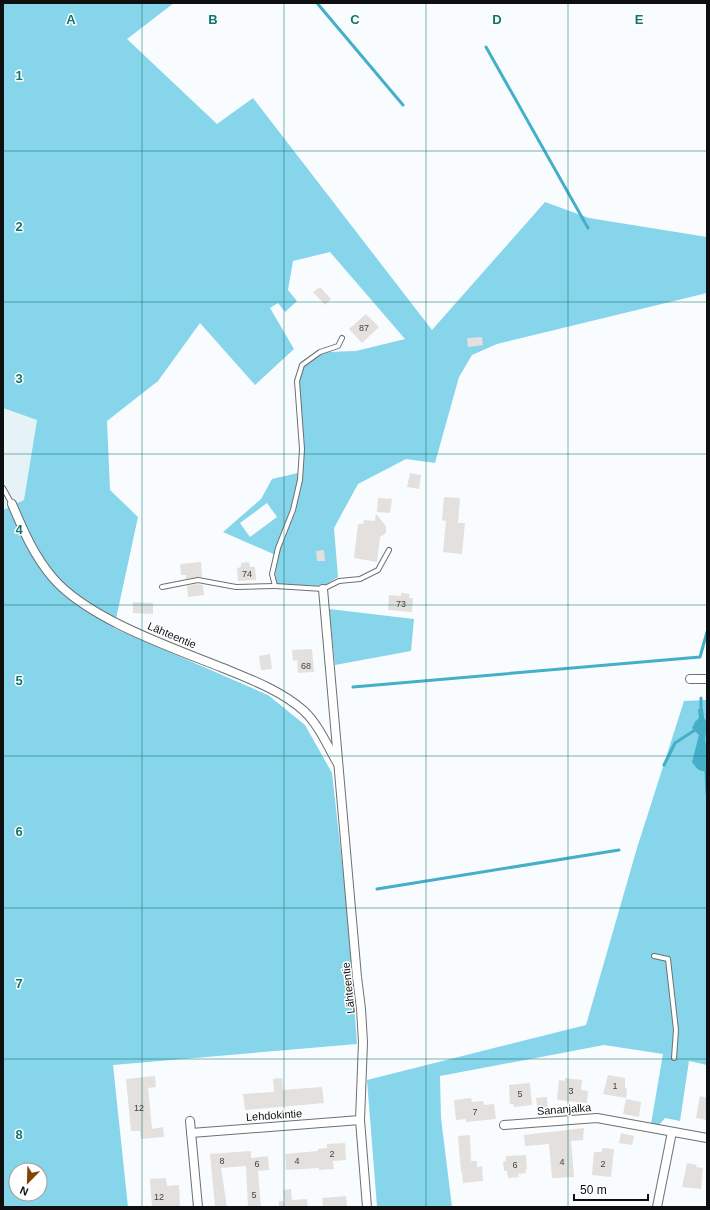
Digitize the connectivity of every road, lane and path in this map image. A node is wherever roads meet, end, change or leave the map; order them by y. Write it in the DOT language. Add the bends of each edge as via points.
graph roads {
  1 [pos="342,338"];
  2 [pos="3,488"];
  3 [pos="12,504"];
  4 [pos="389,550"];
  5 [pos="275,586"];
  6 [pos="162,587"];
  7 [pos="324,589"];
  8 [pos="690,678"];
  9 [pos="707,679"];
  10 [pos="339,767"];
  11 [pos="654,956"];
  12 [pos="674,1058"];
  13 [pos="360,1120"];
  14 [pos="190,1121"];
  15 [pos="504,1125"];
  16 [pos="672,1132"];
  17 [pos="191,1133"];
  18 [pos="707,1138"];
  19 [pos="198,1207"];
  20 [pos="367,1207"];
  21 [pos="657,1207"];
  1 -- 5 [label="lane" via="338,346 320,352 302,365 297,381 302,449 300,480 293,510 278,548 272,574"];
  2 -- 3 [label="lane"];
  3 -- 10 [label="street, Lähteentie" via="38,559 54,579 79,601 116,622 276,692 304,711 320,732"];
  4 -- 7 [label="lane" via="378,570 360,579 339,581"];
  5 -- 6 [label="lane" via="236,587 198,580"];
  5 -- 7 [label="lane"];
  7 -- 10 [label="street, Lähteentie"];
  8 -- 9 [label="street"];
  10 -- 13 [label="street, Lähteentie" via="357,977 362,1008"];
  11 -- 12 [label="lane" via="668,959 676,1030"];
  13 -- 17 [label="street, Lehdokintie"];
  13 -- 20 [label="street, Lähteentie"];
  14 -- 17 [label="street"];
  15 -- 16 [label="street, Sananjalka" via="597,1118"];
  16 -- 18 [label="street, Sananjalka"];
  16 -- 21 [label="street"];
  17 -- 19 [label="street"];
}
